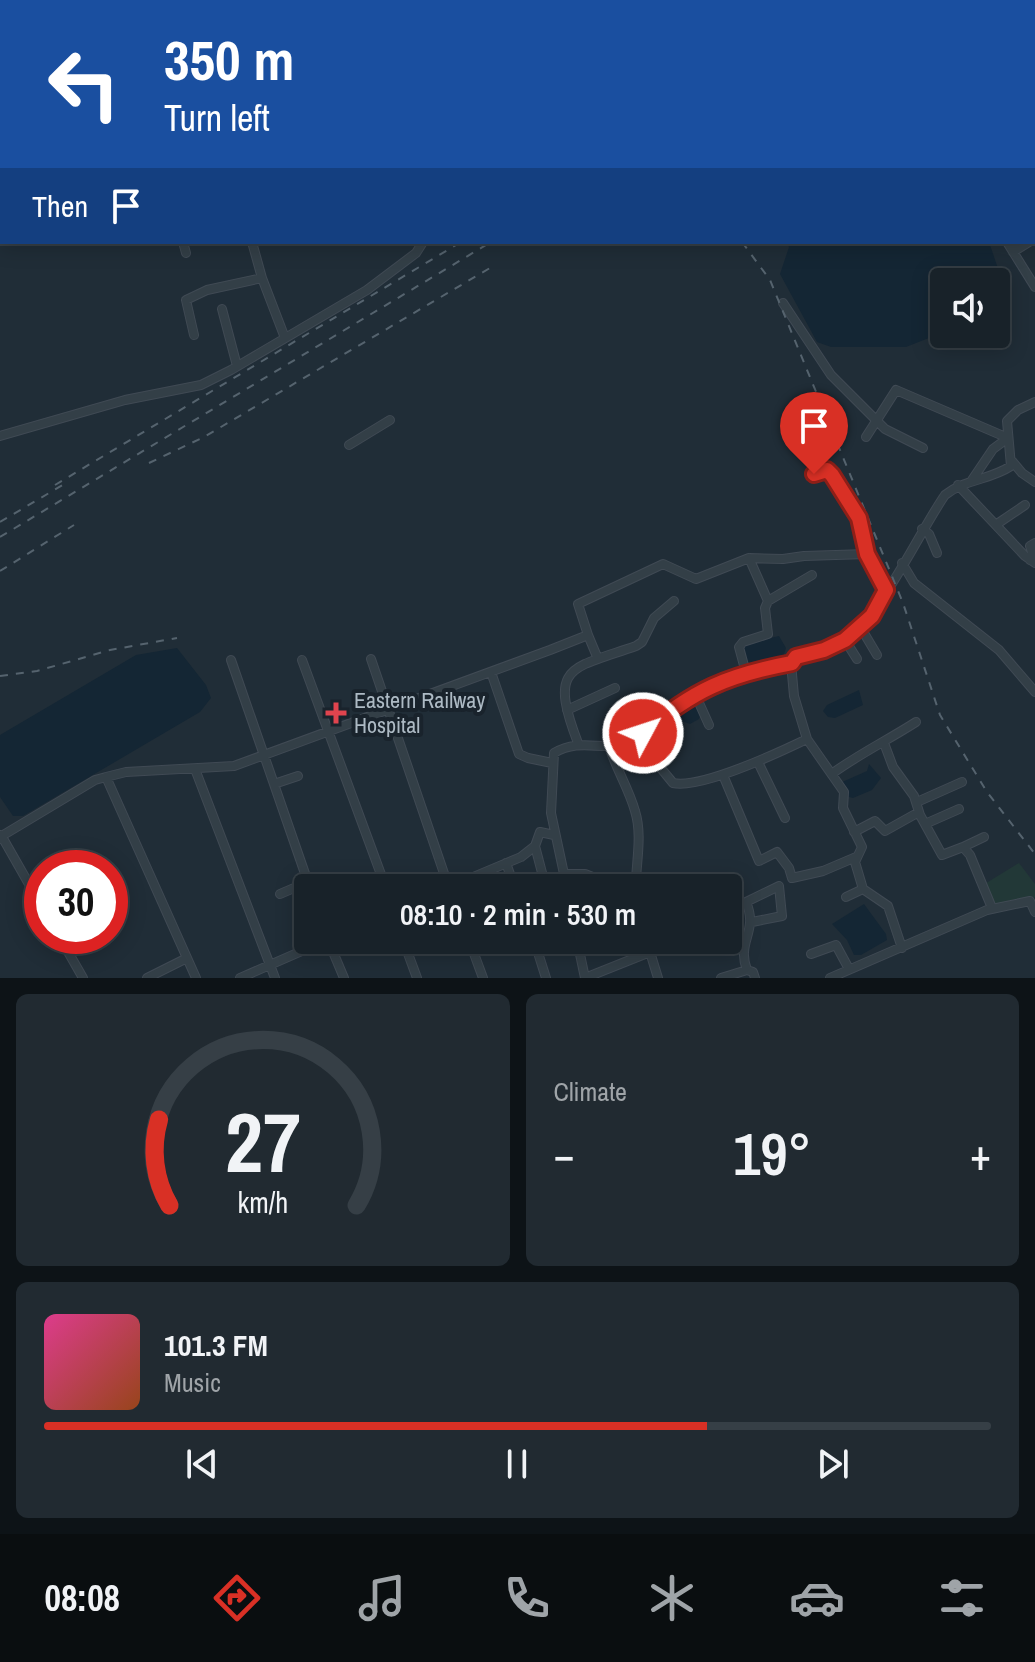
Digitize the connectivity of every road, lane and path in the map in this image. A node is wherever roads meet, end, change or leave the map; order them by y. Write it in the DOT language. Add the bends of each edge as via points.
graph roads {
  1 [pos="184,244"];
  2 [pos="253,244"];
  3 [pos="422,244"];
  4 [pos="1008,244"];
  5 [pos="1026,244"];
  6 [pos="1013,252"];
  7 [pos="186,253"];
  8 [pos="262,278"];
  9 [pos="1035,287"];
  10 [pos="783,303"];
  11 [pos="222,309"];
  12 [pos="194,335"];
  13 [pos="285,338"];
  14 [pos="237,366"];
  15 [pos="1035,402"];
  16 [pos="390,420"];
  17 [pos="877,422"];
  18 [pos="0,436"];
  19 [pos="866,437"];
  20 [pos="1008,438"];
  21 [pos="349,445"];
  22 [pos="923,448"];
  23 [pos="1011,461"];
  24 [pos="1035,471"];
  25 [pos="814,474"];
  26 [pos="1025,476"];
  27 [pos="972,480"];
  28 [pos="1035,482"];
  29 [pos="958,485"];
  30 [pos="1025,505"];
  31 [pos="997,524"];
  32 [pos="922,529"];
  33 [pos="1035,543"];
  34 [pos="937,553"];
  35 [pos="867,554"];
  36 [pos="749,558"];
  37 [pos="1033,561"];
  38 [pos="902,563"];
  39 [pos="812,575"];
  40 [pos="886,590"];
  41 [pos="674,601"];
  42 [pos="768,601"];
  43 [pos="861,628"];
  44 [pos="588,635"];
  45 [pos="845,640"];
  46 [pos="877,655"];
  47 [pos="371,659"];
  48 [pos="598,659"];
  49 [pos="857,659"];
  50 [pos="231,660"];
  51 [pos="302,660"];
  52 [pos="791,663"];
  53 [pos="491,672"];
  54 [pos="746,673"];
  55 [pos="615,688"];
  56 [pos="1035,692"];
  57 [pos="695,694"];
  58 [pos="388,709"];
  59 [pos="567,710"];
  60 [pos="916,722"];
  61 [pos="709,725"];
  62 [pos="329,731"];
  63 [pos="636,738"];
  64 [pos="807,739"];
  65 [pos="578,743"];
  66 [pos="884,743"];
  67 [pos="609,746"];
  68 [pos="265,754"];
  69 [pos="758,762"];
  70 [pos="552,763"];
  71 [pos="195,769"];
  72 [pos="833,773"];
  73 [pos="723,775"];
  74 [pos="298,776"];
  75 [pos="106,777"];
  76 [pos="962,782"];
  77 [pos="274,784"];
  78 [pos="917,802"];
  79 [pos="959,809"];
  80 [pos="919,812"];
  81 [pos="785,818"];
  82 [pos="925,824"];
  83 [pos="854,832"];
  84 [pos="554,835"];
  85 [pos="1,837"];
  86 [pos="984,837"];
  87 [pos="535,846"];
  88 [pos="963,847"];
  89 [pos="856,857"];
  90 [pos="506,863"];
  91 [pos="305,874"];
  92 [pos="381,874"];
  93 [pos="443,874"];
  94 [pos="480,874"];
  95 [pos="510,874"];
  96 [pos="542,874"];
  97 [pos="564,874"];
  98 [pos="638,874"];
  99 [pos="24,876"];
  100 [pos="863,889"];
  101 [pos="294,890"];
  102 [pos="280,894"];
  103 [pos="846,897"];
  104 [pos="992,908"];
  105 [pos="1035,912"];
  106 [pos="752,922"];
  107 [pos="902,948"];
  108 [pos="742,949"];
  109 [pos="69,954"];
  110 [pos="295,954"];
  111 [pos="333,954"];
  112 [pos="408,954"];
  113 [pos="474,954"];
  114 [pos="538,954"];
  115 [pos="580,954"];
  116 [pos="645,954"];
  117 [pos="651,954"];
  118 [pos="811,954"];
  119 [pos="187,958"];
  120 [pos="270,965"];
  121 [pos="849,969"];
  122 [pos="747,970"];
  123 [pos="83,978"];
  124 [pos="147,978"];
  125 [pos="196,978"];
  126 [pos="240,978"];
  127 [pos="275,978"];
  128 [pos="344,978"];
  129 [pos="417,978"];
  130 [pos="483,978"];
  131 [pos="546,978"];
  132 [pos="658,978"];
  133 [pos="721,978"];
  134 [pos="755,978"];
  135 [pos="830,978"];
  1 -- 7 [label="street"];
  2 -- 8 [label="street"];
  3 -- 13 [label="street" via="369,289"];
  4 -- 6 [label="street"];
  5 -- 6 [label="street"];
  6 -- 9 [label="street"];
  8 -- 12 [label="street" via="186,300"];
  8 -- 13 [label="street"];
  10 -- 17 [label="street" via="831,375"];
  11 -- 14 [label="street"];
  13 -- 14 [label="street"];
  14 -- 18 [label="street" via="201,385 125,400"];
  15 -- 20 [label="street" via="1010,415"];
  16 -- 21 [label="street"];
  17 -- 19 [label="street"];
  17 -- 20 [label="street" via="896,390"];
  17 -- 22 [label="street"];
  20 -- 23 [label="street"];
  20 -- 27 [label="street" via="993,449"];
  23 -- 26 [label="street"];
  23 -- 27 [label="street" via="1000,473"];
  24 -- 26 [label="street"];
  25 -- 35 [label="street" via="827,470 832,475 859,518"];
  26 -- 28 [label="street"];
  27 -- 29 [label="street"];
  29 -- 31 [label="street"];
  29 -- 32 [label="street"];
  30 -- 31 [label="street"];
  31 -- 37 [label="street"];
  32 -- 34 [label="street"];
  32 -- 38 [label="street"];
  33 -- 37 [label="street" via="1030,546"];
  35 -- 36 [label="street"];
  35 -- 40 [label="street"];
  36 -- 42 [label="street"];
  36 -- 44 [label="street" via="696,579 663,564 578,604"];
  38 -- 40 [label="street"];
  38 -- 56 [label="street" via="914,583 999,650"];
  39 -- 42 [label="street"];
  40 -- 43 [label="street"];
  41 -- 48 [label="street" via="654,618 642,642"];
  42 -- 54 [label="street" via="768,634 739,647"];
  43 -- 45 [label="street"];
  43 -- 46 [label="street"];
  44 -- 48 [label="street"];
  44 -- 53 [label="street"];
  45 -- 49 [label="street"];
  45 -- 52 [label="street"];
  47 -- 58 [label="street"];
  48 -- 59 [label="street" via="571,672 564,686"];
  50 -- 68 [label="street"];
  51 -- 62 [label="street"];
  52 -- 54 [label="street"];
  52 -- 64 [label="street"];
  53 -- 58 [label="street"];
  53 -- 70 [label="street" via="519,754"];
  54 -- 57 [label="street"];
  55 -- 59 [label="street"];
  57 -- 61 [label="street"];
  57 -- 63 [label="street"];
  58 -- 62 [label="street"];
  58 -- 93 [label="street"];
  59 -- 65 [label="street"];
  60 -- 66 [label="street"];
  62 -- 68 [label="street"];
  62 -- 92 [label="street"];
  63 -- 67 [label="street"];
  63 -- 73 [label="street" via="673,783"];
  64 -- 69 [label="street"];
  64 -- 72 [label="street"];
  65 -- 67 [label="street"];
  65 -- 70 [label="street" via="554,753"];
  66 -- 72 [label="street"];
  66 -- 78 [label="street"];
  67 -- 98 [label="street" via="636,812"];
  68 -- 71 [label="street" via="234,766"];
  68 -- 77 [label="street"];
  69 -- 73 [label="street"];
  69 -- 81 [label="street"];
  70 -- 84 [label="street"];
  71 -- 75 [label="street"];
  71 -- 120 [label="street"];
  72 -- 83 [label="street"];
  73 -- 89 [label="street" via="759,861 778,852 792,878"];
  74 -- 77 [label="street"];
  75 -- 85 [label="street"];
  75 -- 119 [label="street"];
  76 -- 78 [label="street"];
  77 -- 91 [label="street"];
  78 -- 80 [label="street"];
  79 -- 82 [label="street"];
  80 -- 82 [label="street"];
  80 -- 83 [label="street" via="885,831 875,821"];
  82 -- 88 [label="street" via="942,855"];
  83 -- 89 [label="street" via="862,847"];
  84 -- 87 [label="street" via="540,832"];
  84 -- 97 [label="street"];
  85 -- 99 [label="street"];
  86 -- 88 [label="street"];
  87 -- 90 [label="street"];
  87 -- 96 [label="street"];
  88 -- 104 [label="street"];
  89 -- 100 [label="street"];
  90 -- 94 [label="street"];
  90 -- 95 [label="street"];
  100 -- 103 [label="street"];
  100 -- 107 [label="street" via="888,906"];
  101 -- 102 [label="street"];
  104 -- 105 [label="street" via="1030,901"];
  104 -- 107 [label="street"];
  106 -- 106 [label="street" via="747,901 779,886 782,916"];
  106 -- 108 [label="street"];
  107 -- 121 [label="street"];
  108 -- 122 [label="street"];
  109 -- 123 [label="street"];
  110 -- 120 [label="street"];
  111 -- 128 [label="street"];
  112 -- 129 [label="street"];
  113 -- 130 [label="street"];
  114 -- 131 [label="street"];
  115 -- 116 [label="street" via="585,978"];
  117 -- 132 [label="street"];
  118 -- 121 [label="street" via="836,945"];
  119 -- 124 [label="street"];
  119 -- 125 [label="street"];
  120 -- 126 [label="street"];
  120 -- 127 [label="street"];
  121 -- 135 [label="street"];
  122 -- 133 [label="street"];
  122 -- 134 [label="street"];
}
